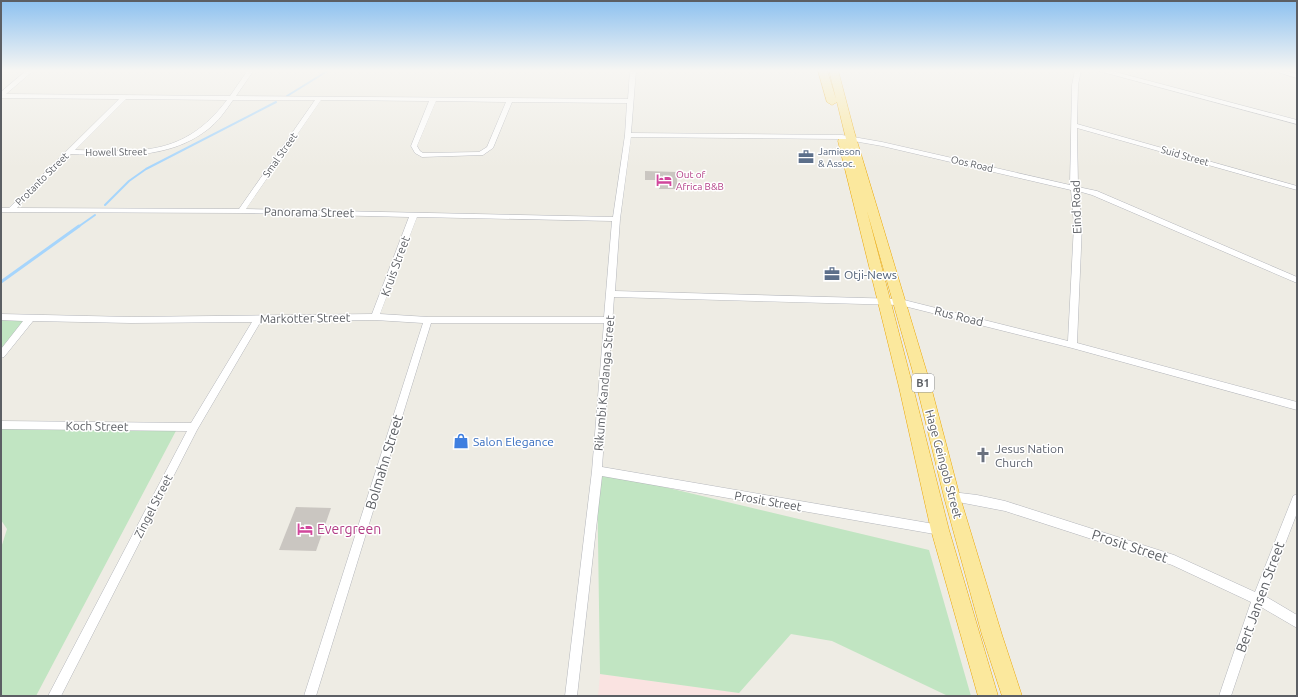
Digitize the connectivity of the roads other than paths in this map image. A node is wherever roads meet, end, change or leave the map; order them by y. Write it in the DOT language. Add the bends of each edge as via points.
graph roads {
  1 [pos="118,103"];
  2 [pos="226,103"];
  3 [pos="317,103"];
  4 [pos="432,103"];
  5 [pos="509,103"];
  6 [pos="630,103"];
  7 [pos="834,103"];
  8 [pos="839,103"];
  9 [pos="1075,103"];
  10 [pos="1222,103"];
  11 [pos="1297,122"];
  12 [pos="1074,125"];
  13 [pos="628,135"];
  14 [pos="846,137"];
  15 [pos="68,152"];
  16 [pos="1074,188"];
  17 [pos="1297,188"];
  18 [pos="1,210"];
  19 [pos="11,210"];
  20 [pos="240,211"];
  21 [pos="414,214"];
  22 [pos="616,219"];
  23 [pos="1297,280"];
  24 [pos="610,294"];
  25 [pos="884,302"];
  26 [pos="900,302"];
  27 [pos="1,317"];
  28 [pos="31,317"];
  29 [pos="375,317"];
  30 [pos="258,319"];
  31 [pos="428,320"];
  32 [pos="609,320"];
  33 [pos="1072,345"];
  34 [pos="1,354"];
  35 [pos="1297,406"];
  36 [pos="1,425"];
  37 [pos="194,427"];
  38 [pos="597,471"];
  39 [pos="952,497"];
  40 [pos="1297,499"];
  41 [pos="940,530"];
  42 [pos="1258,599"];
  43 [pos="1297,622"];
  44 [pos="54,696"];
  45 [pos="310,696"];
  46 [pos="572,696"];
  47 [pos="988,696"];
  48 [pos="1012,696"];
  49 [pos="1225,696"];
  1 -- 15 [label="street, Protanto Street"];
  2 -- 15 [label="street, Howell Street" via="206,128 174,145 153,151"];
  3 -- 20 [label="street, Smal Street"];
  4 -- 5 [label="street" via="414,146 422,155 481,154 490,148"];
  6 -- 13 [label="street, Rikumbi Kandanga Street"];
  7 -- 14 [label="highway, Hage Geingob Street / B1"];
  8 -- 14 [label="highway, Hage Geingob Street / B1"];
  9 -- 12 [label="street, Eind Road"];
  10 -- 11 [label="street"];
  12 -- 16 [label="street, Eind Road"];
  12 -- 17 [label="street, Suid Street"];
  13 -- 14 [label="street, Oos Road"];
  13 -- 22 [label="street, Rikumbi Kandanga Street"];
  14 -- 16 [label="street, Oos Road"];
  14 -- 25 [label="highway, Hage Geingob Street / B1"];
  14 -- 26 [label="highway, Hage Geingob Street / B1"];
  15 -- 19 [label="street, Protanto Street"];
  16 -- 23 [label="street, Oos Road" via="1113,201"];
  16 -- 33 [label="street, Eind Road" via="1078,226"];
  18 -- 19 [label="street, Panorama Street"];
  19 -- 20 [label="street, Panorama Street"];
  20 -- 21 [label="street, Panorama Street"];
  21 -- 22 [label="street, Panorama Street"];
  21 -- 29 [label="street, Kruis Street"];
  22 -- 24 [label="street, Rikumbi Kandanga Street"];
  24 -- 25 [label="street, Rus Road"];
  24 -- 32 [label="street, Rikumbi Kandanga Street"];
  25 -- 26 [label="street, Rus Road"];
  25 -- 41 [label="highway, Hage Geingob Street / B1"];
  26 -- 33 [label="street, Rus Road"];
  26 -- 39 [label="highway, Hage Geingob Street / B1"];
  27 -- 28 [label="street, Markotter Street"];
  28 -- 30 [label="street, Markotter Street" via="131,320"];
  28 -- 34 [label="street"];
  29 -- 30 [label="street, Markotter Street"];
  29 -- 31 [label="street, Markotter Street"];
  30 -- 37 [label="street, Zingel Street"];
  31 -- 32 [label="street, Markotter Street"];
  31 -- 45 [label="street, Bolmahn Street"];
  32 -- 38 [label="street, Rikumbi Kandanga Street"];
  33 -- 35 [label="street, Rus Road"];
  36 -- 37 [label="street, Koch Street"];
  37 -- 44 [label="street, Zingel Street"];
  38 -- 41 [label="street, Prosit Street"];
  38 -- 46 [label="street, Rikumbi Kandanga Street"];
  39 -- 42 [label="street, Prosit Street" via="1005,506 1174,560"];
  39 -- 48 [label="highway, Hage Geingob Street / B1"];
  40 -- 42 [label="street, Bert Jansen Street"];
  41 -- 47 [label="highway, Hage Geingob Street / B1"];
  42 -- 43 [label="street, Prosit Street"];
  42 -- 49 [label="street, Bert Jansen Street"];
}
